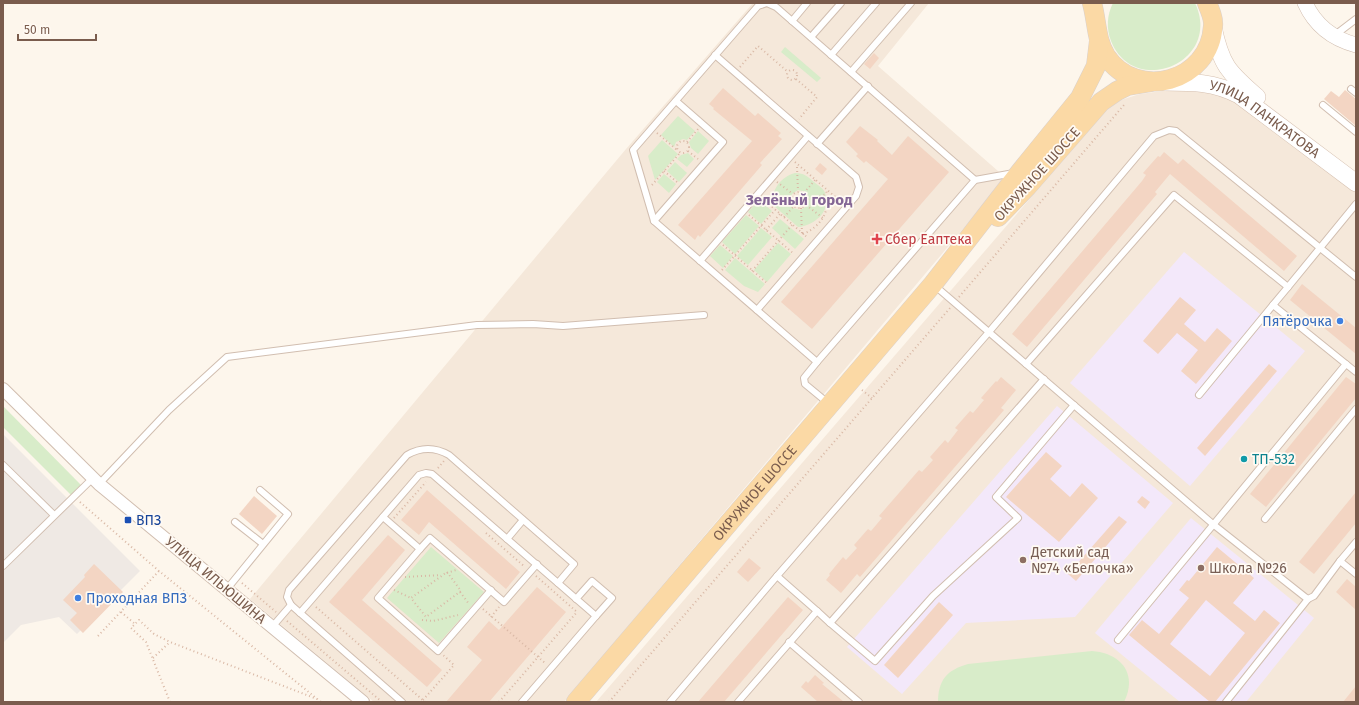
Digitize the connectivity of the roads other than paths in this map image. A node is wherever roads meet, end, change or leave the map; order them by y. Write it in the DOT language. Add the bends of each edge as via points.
graph roads {
  1 [pos="807,3"];
  2 [pos="841,3"];
  3 [pos="876,3"];
  4 [pos="911,3"];
  5 [pos="1092,3"];
  6 [pos="1100,3"];
  7 [pos="1305,3"];
  8 [pos="1211,13"];
  9 [pos="1356,19"];
  10 [pos="792,20"];
  11 [pos="1098,32"];
  12 [pos="1334,36"];
  13 [pos="811,37"];
  14 [pos="1356,45"];
  15 [pos="715,55"];
  16 [pos="831,55"];
  17 [pos="851,72"];
  18 [pos="1157,82"];
  19 [pos="868,86"];
  20 [pos="676,101"];
  21 [pos="1323,105"];
  22 [pos="1356,132"];
  23 [pos="808,136"];
  24 [pos="817,144"];
  25 [pos="1020,172"];
  26 [pos="975,180"];
  27 [pos="1356,182"];
  28 [pos="1356,204"];
  29 [pos="654,221"];
  30 [pos="1320,248"];
  31 [pos="700,261"];
  32 [pos="1356,277"];
  33 [pos="933,284"];
  34 [pos="1288,287"];
  35 [pos="1273,305"];
  36 [pos="757,310"];
  37 [pos="704,315"];
  38 [pos="989,332"];
  39 [pos="817,362"];
  40 [pos="1026,364"];
  41 [pos="1346,364"];
  42 [pos="1356,372"];
  43 [pos="1044,379"];
  44 [pos="3,389"];
  45 [pos="1199,395"];
  46 [pos="830,404"];
  47 [pos="1074,405"];
  48 [pos="1356,409"];
  49 [pos="3,465"];
  50 [pos="96,481"];
  51 [pos="260,490"];
  52 [pos="54,515"];
  53 [pos="383,517"];
  54 [pos="1265,519"];
  55 [pos="523,520"];
  56 [pos="236,522"];
  57 [pos="1214,525"];
  58 [pos="507,539"];
  59 [pos="1356,542"];
  60 [pos="263,544"];
  61 [pos="420,549"];
  62 [pos="1340,561"];
  63 [pos="536,564"];
  64 [pos="3,566"];
  65 [pos="1356,574"];
  66 [pos="777,576"];
  67 [pos="558,583"];
  68 [pos="227,589"];
  69 [pos="490,590"];
  70 [pos="576,599"];
  71 [pos="1308,599"];
  72 [pos="291,605"];
  73 [pos="817,611"];
  74 [pos="300,613"];
  75 [pos="596,616"];
  76 [pos="830,622"];
  77 [pos="272,627"];
  78 [pos="1118,640"];
  79 [pos="789,642"];
  80 [pos="363,702"];
  81 [pos="402,702"];
  82 [pos="522,702"];
  83 [pos="576,702"];
  84 [pos="670,702"];
  85 [pos="738,702"];
  86 [pos="860,702"];
  87 [pos="1226,702"];
  1 -- 10 [label="lane"];
  2 -- 13 [label="lane"];
  3 -- 16 [label="lane"];
  4 -- 17 [label="lane"];
  5 -- 11 [label="main road"];
  6 -- 11 [label="main road"];
  7 -- 12 [label="street" via="1318,24"];
  8 -- 18 [label="main road, ОКРУЖНОЕ ШОССЕ" via="1208,47 1196,64 1178,77"];
  8 -- 27 [label="main road, УЛИЦА ПАНКРАТОВА" via="1221,57 1232,75"];
  9 -- 12 [label="lane"];
  10 -- 13 [label="lane"];
  10 -- 15 [label="lane" via="776,7 766,3 758,6"];
  11 -- 18 [label="main road" via="1106,57 1117,68 1132,77"];
  11 -- 25 [label="main road, ОКРУЖНОЕ ШОССЕ" via="1096,66 1086,90"];
  12 -- 14 [label="street"];
  13 -- 16 [label="lane"];
  15 -- 20 [label="lane"];
  15 -- 23 [label="lane"];
  16 -- 17 [label="lane"];
  17 -- 19 [label="lane"];
  18 -- 27 [label="main road, УЛИЦА ПАНКРАТОВА" via="1203,82 1229,90"];
  18 -- 33 [label="main road, ОКРУЖНОЕ ШОССЕ" via="1127,86 1101,102 1027,187"];
  19 -- 24 [label="lane"];
  19 -- 26 [label="lane"];
  20 -- 29 [label="lane" via="633,150"];
  20 -- 29 [label="lane" via="723,142"];
  21 -- 22 [label="lane"];
  23 -- 24 [label="lane"];
  23 -- 31 [label="lane"];
  24 -- 36 [label="lane" via="856,177 858,193"];
  25 -- 26 [label="lane"];
  25 -- 33 [label="main road, ОКРУЖНОЕ ШОССЕ"];
  26 -- 39 [label="lane"];
  28 -- 30 [label="lane"];
  29 -- 31 [label="lane"];
  30 -- 32 [label="lane"];
  30 -- 34 [label="lane"];
  30 -- 38 [label="lane" via="1176,131 1169,130 1154,136"];
  31 -- 36 [label="lane"];
  33 -- 38 [label="lane"];
  33 -- 46 [label="main road, ОКРУЖНОЕ ШОССЕ"];
  34 -- 35 [label="lane"];
  34 -- 40 [label="lane" via="1174,195"];
  35 -- 41 [label="lane"];
  35 -- 45 [label="lane"];
  36 -- 39 [label="lane"];
  37 -- 50 [label="lane" via="563,326 477,325 227,357"];
  38 -- 40 [label="lane"];
  38 -- 66 [label="lane"];
  39 -- 46 [label="lane" via="804,378 805,384"];
  40 -- 43 [label="lane"];
  41 -- 42 [label="lane"];
  41 -- 57 [label="lane"];
  43 -- 47 [label="lane"];
  43 -- 76 [label="lane"];
  44 -- 50 [label="street, УЛИЦА ИЛЬЮШИНА"];
  46 -- 83 [label="main road, ОКРУЖНОЕ ШОССЕ"];
  47 -- 57 [label="lane"];
  47 -- 76 [label="lane" via="996,497 1018,518 933,596 875,661"];
  48 -- 54 [label="lane"];
  49 -- 52 [label="lane"];
  50 -- 52 [label="lane"];
  50 -- 68 [label="street, УЛИЦА ИЛЬЮШИНА"];
  51 -- 60 [label="lane" via="288,514"];
  52 -- 64 [label="lane"];
  53 -- 58 [label="lane" via="419,475 432,474"];
  53 -- 61 [label="lane"];
  53 -- 74 [label="lane"];
  55 -- 58 [label="lane"];
  55 -- 67 [label="lane" via="574,564"];
  55 -- 72 [label="lane" via="449,455 438,450 419,450 402,460 289,590 287,597"];
  56 -- 60 [label="lane"];
  57 -- 71 [label="lane"];
  57 -- 78 [label="lane"];
  58 -- 63 [label="lane"];
  59 -- 62 [label="lane"];
  60 -- 68 [label="lane"];
  61 -- 69 [label="lane" via="430,538"];
  61 -- 69 [label="lane" via="378,598 438,651 472,608 478,605"];
  62 -- 65 [label="lane"];
  62 -- 71 [label="lane" via="1314,596"];
  63 -- 67 [label="lane"];
  63 -- 69 [label="lane" via="504,602"];
  66 -- 73 [label="lane"];
  66 -- 84 [label="lane"];
  67 -- 70 [label="lane"];
  68 -- 77 [label="street, УЛИЦА ИЛЬЮШИНА"];
  70 -- 75 [label="lane"];
  70 -- 75 [label="lane" via="592,581 612,598"];
  71 -- 87 [label="lane"];
  72 -- 74 [label="lane"];
  72 -- 77 [label="lane"];
  73 -- 76 [label="lane"];
  73 -- 79 [label="lane"];
  74 -- 81 [label="lane"];
  75 -- 82 [label="lane"];
  77 -- 80 [label="street, УЛИЦА ИЛЬЮШИНА"];
  79 -- 85 [label="lane"];
  79 -- 86 [label="lane"];
}
